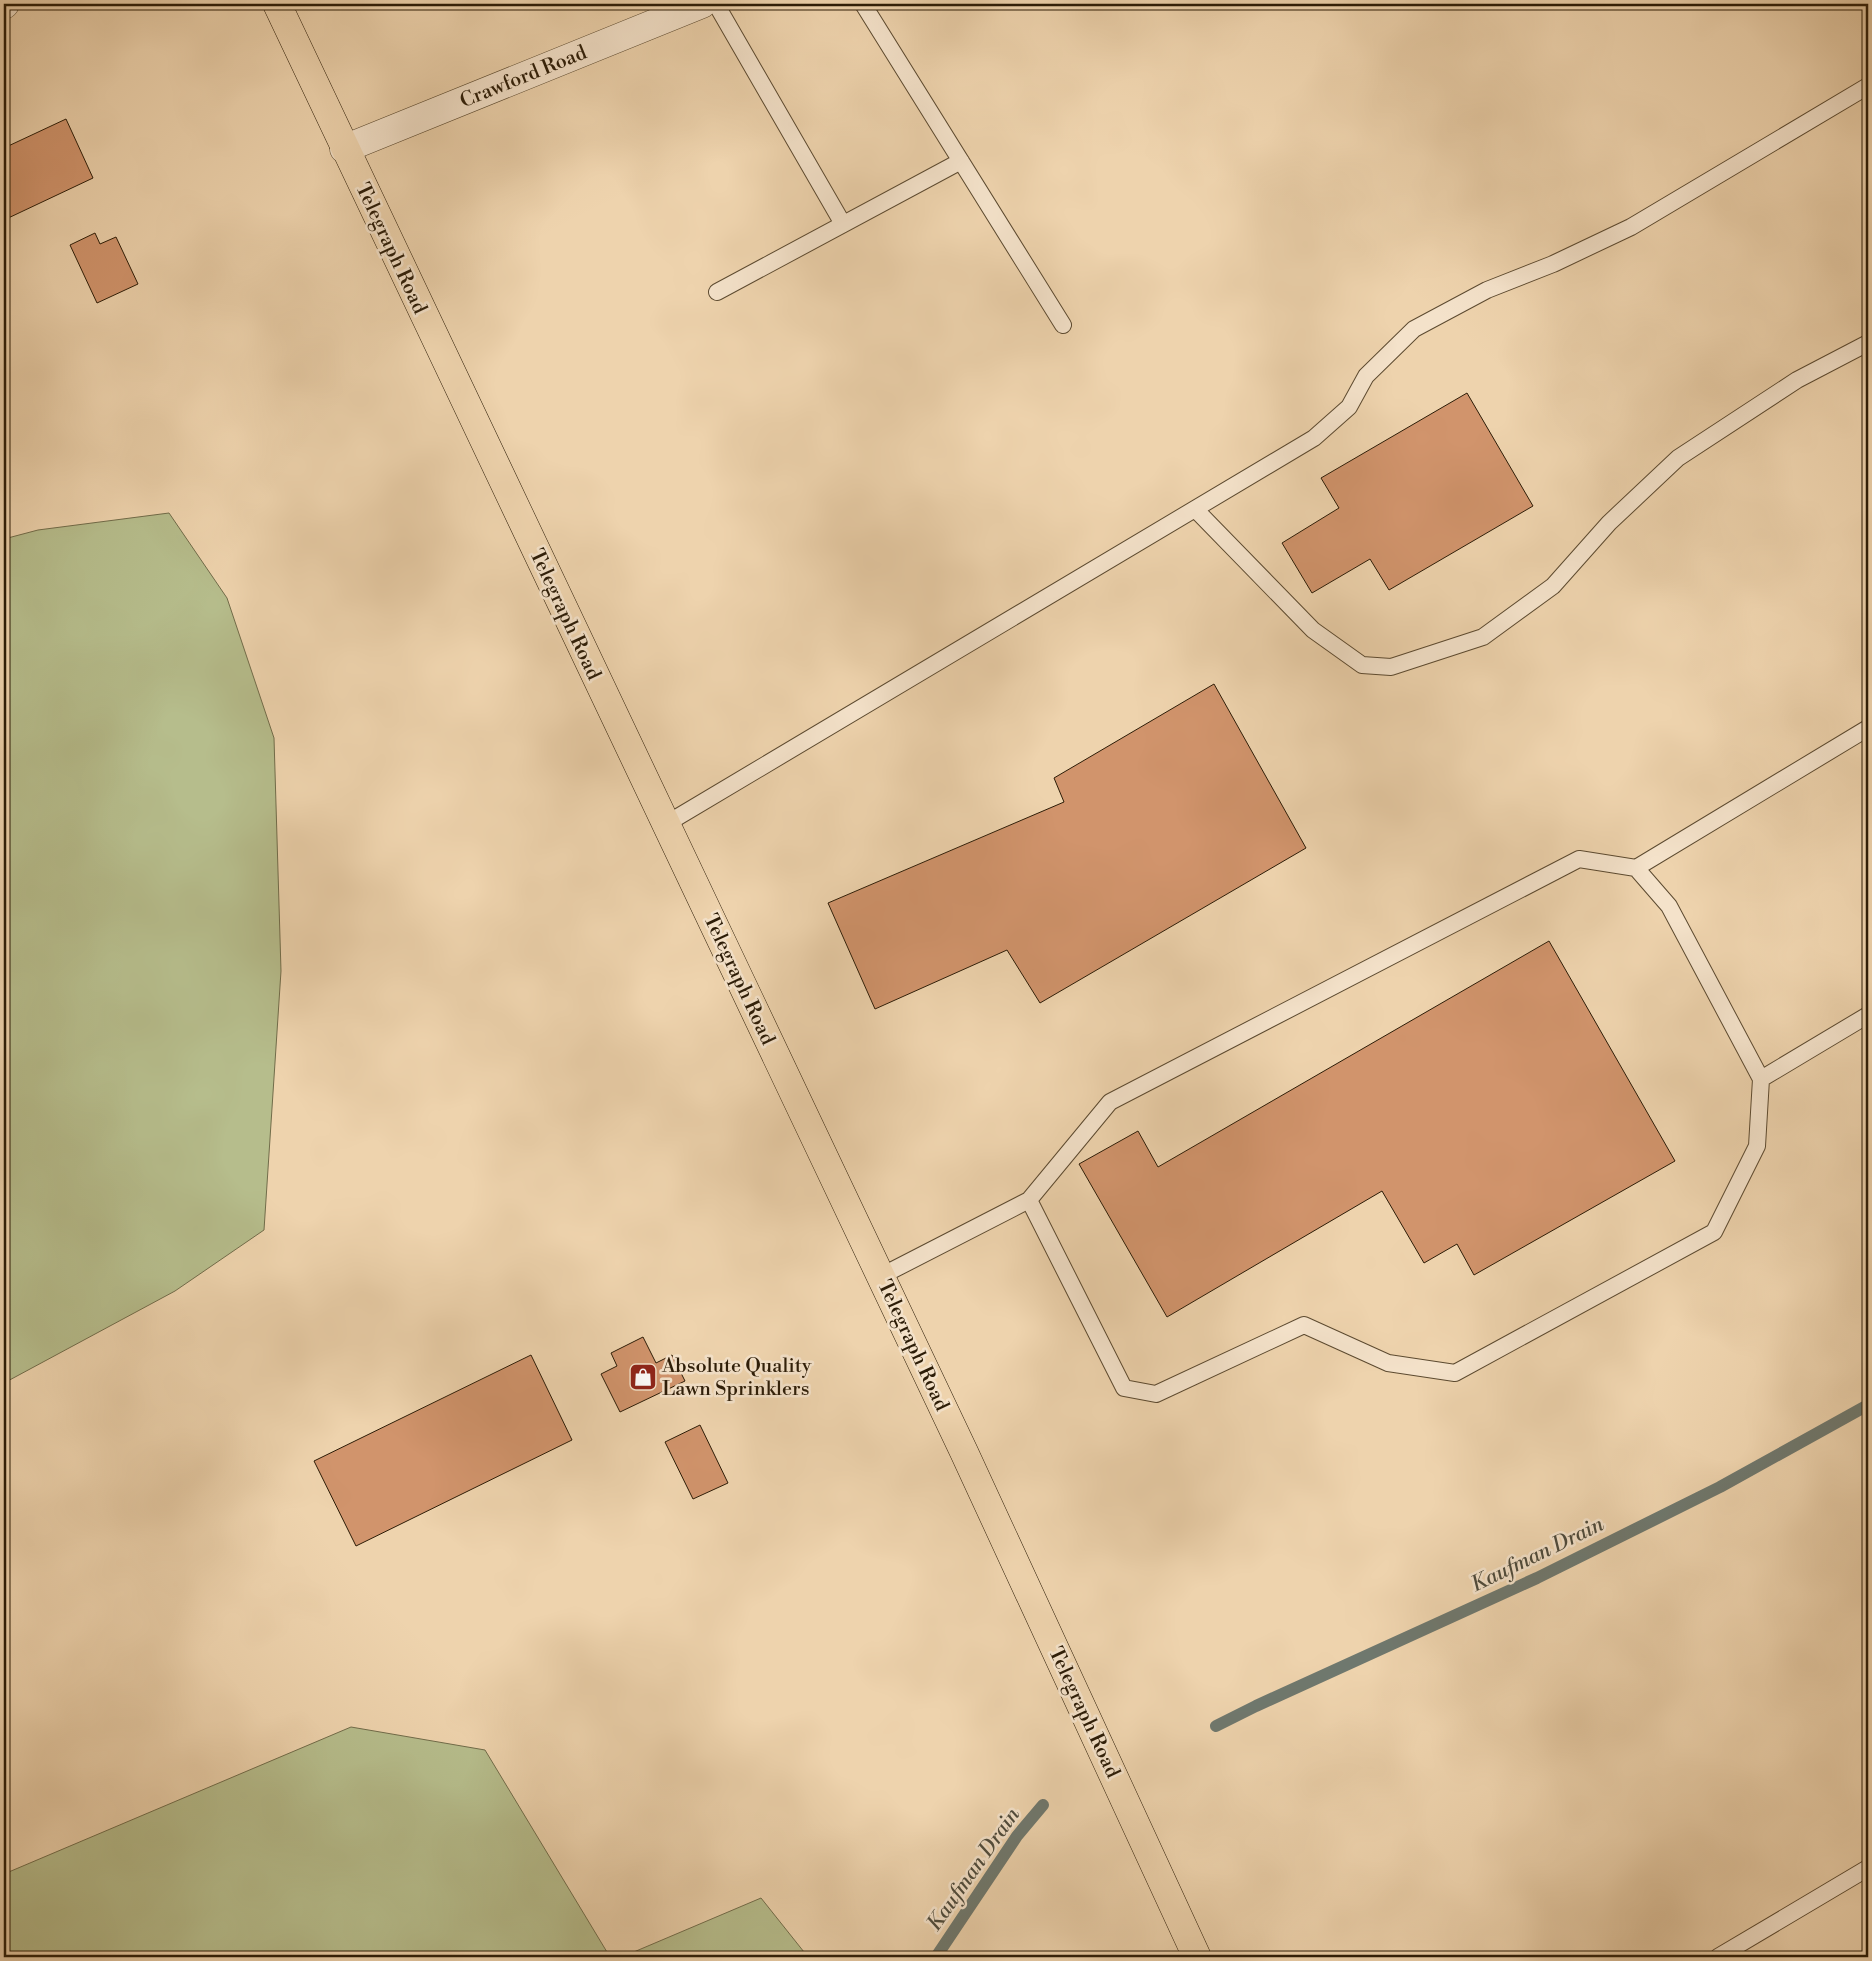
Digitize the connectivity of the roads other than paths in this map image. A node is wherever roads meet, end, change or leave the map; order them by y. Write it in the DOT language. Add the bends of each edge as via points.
graph roads {
  1 [pos="277,4"];
  2 [pos="702,4"];
  3 [pos="716,4"];
  4 [pos="862,4"];
  5 [pos="1868,86"];
  6 [pos="344,149"];
  7 [pos="961,161"];
  8 [pos="843,224"];
  9 [pos="717,292"];
  10 [pos="1064,325"];
  11 [pos="1868,343"];
  12 [pos="1196,509"];
  13 [pos="1868,728"];
  14 [pos="666,824"];
  15 [pos="1636,868"];
  16 [pos="1868,1015"];
  17 [pos="1761,1078"];
  18 [pos="1029,1200"];
  19 [pos="880,1276"];
  20 [pos="1868,1868"];
  21 [pos="1197,1957"];
  22 [pos="1718,1957"];
  1 -- 6 [label="main road, Telegraph Road"];
  2 -- 6 [label="street, Crawford Road"];
  3 -- 8 [label="lane"];
  4 -- 7 [label="lane"];
  5 -- 12 [label="lane" via="1631,227 1553,264 1486,290 1414,329 1366,376 1349,407 1314,438"];
  6 -- 14 [label="main road, Telegraph Road"];
  7 -- 8 [label="lane"];
  7 -- 10 [label="lane"];
  8 -- 9 [label="lane"];
  11 -- 12 [label="lane" via="1797,380 1678,458 1609,523 1553,586 1483,638 1392,667 1362,664 1313,630"];
  12 -- 14 [label="lane"];
  13 -- 15 [label="lane"];
  14 -- 19 [label="main road, Telegraph Road"];
  15 -- 17 [label="lane" via="1669,906"];
  15 -- 18 [label="lane" via="1579,859 1110,1102"];
  16 -- 17 [label="lane"];
  17 -- 18 [label="lane" via="1757,1146 1714,1232 1455,1373 1388,1363 1304,1325 1156,1394 1124,1388"];
  18 -- 19 [label="lane"];
  19 -- 21 [label="main road, Telegraph Road"];
  20 -- 22 [label="lane"];
}
